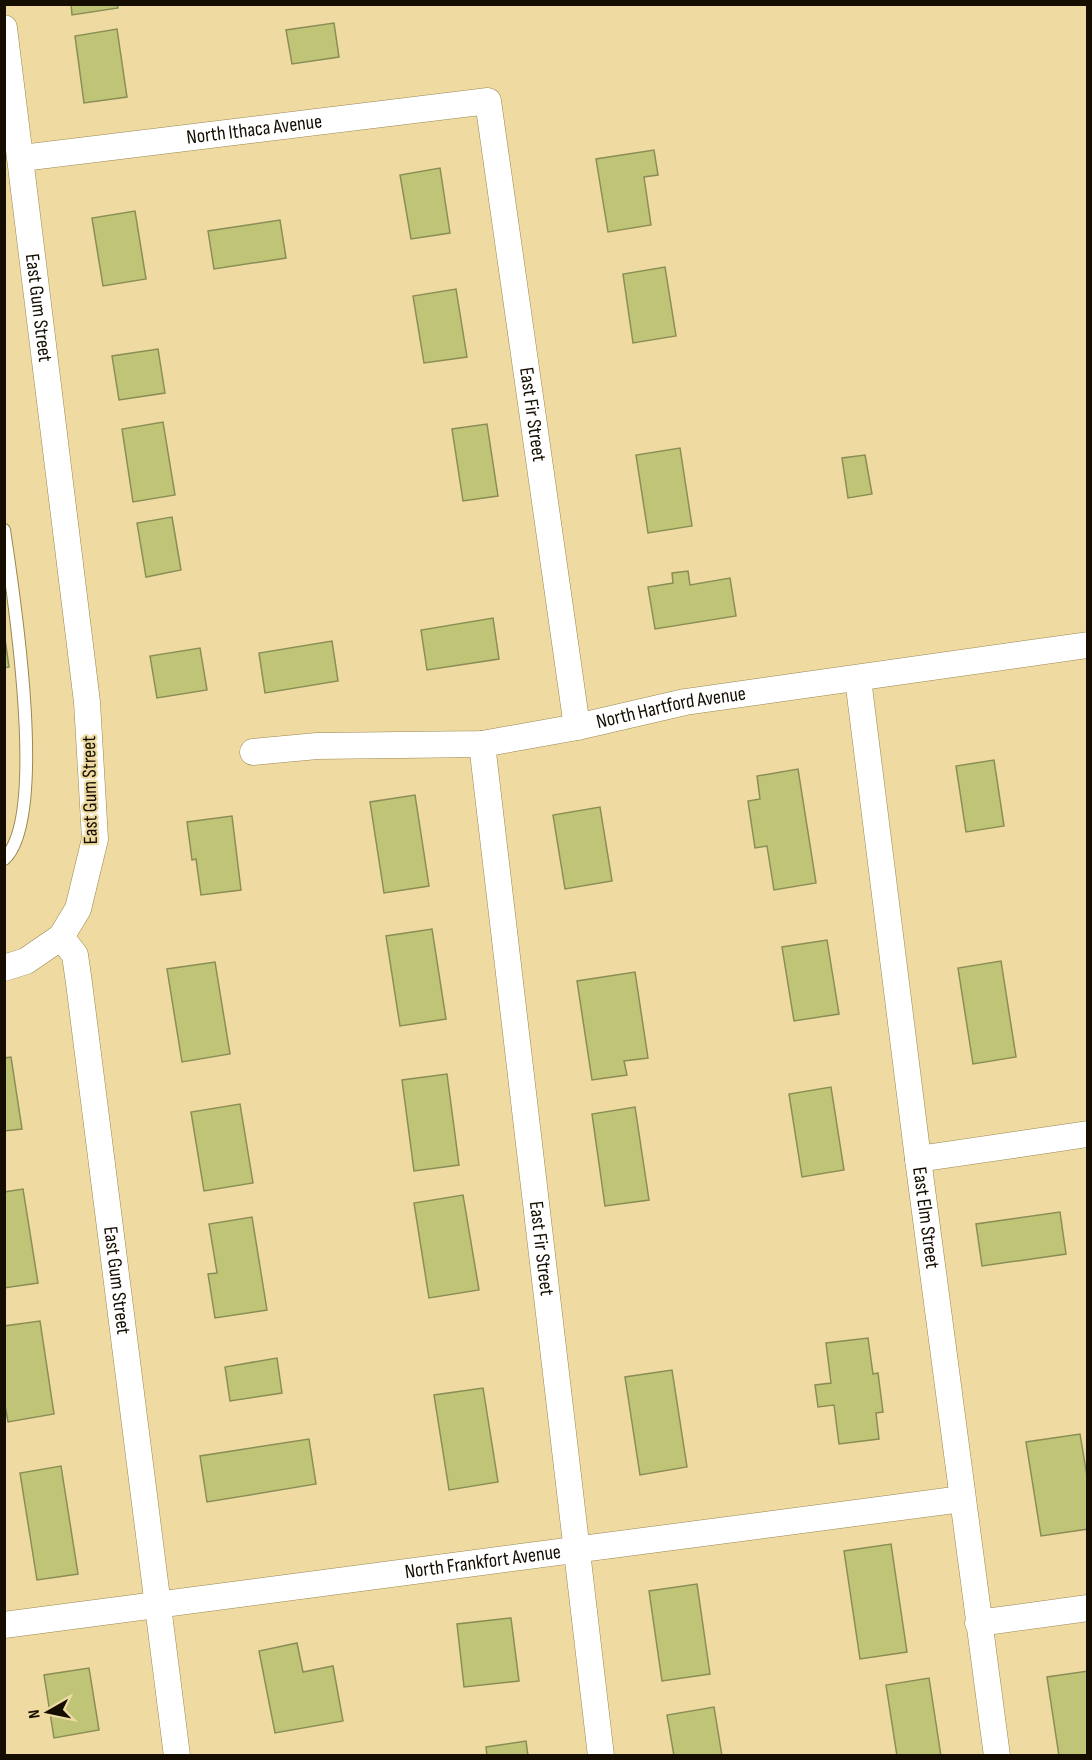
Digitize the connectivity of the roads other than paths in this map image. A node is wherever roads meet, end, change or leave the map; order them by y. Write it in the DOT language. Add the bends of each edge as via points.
graph roads {
  1 [pos="4,28"];
  2 [pos="488,101"];
  3 [pos="13,159"];
  4 [pos="4,530"];
  5 [pos="1088,645"];
  6 [pos="858,679"];
  7 [pos="577,727"];
  8 [pos="482,744"];
  9 [pos="253,752"];
  10 [pos="4,859"];
  11 [pos="61,937"];
  12 [pos="4,968"];
  13 [pos="1088,1134"];
  14 [pos="918,1159"];
  15 [pos="962,1499"];
  16 [pos="577,1550"];
  17 [pos="158,1605"];
  18 [pos="1088,1608"];
  19 [pos="978,1623"];
  20 [pos="4,1625"];
  21 [pos="177,1755"];
  22 [pos="601,1755"];
  23 [pos="997,1755"];
  1 -- 3 [label="street, East Gum Street"];
  2 -- 3 [label="street, North Ithaca Avenue"];
  2 -- 7 [label="street, East Fir Street"];
  3 -- 11 [label="street, East Gum Street" via="87,702 95,838 78,909"];
  4 -- 10 [label="lane" via="25,680 26,780 17,840"];
  5 -- 6 [label="street, North Hartford Avenue"];
  6 -- 7 [label="street, North Hartford Avenue" via="684,702"];
  6 -- 14 [label="street, East Elm Street"];
  7 -- 8 [label="street, North Hartford Avenue"];
  8 -- 9 [label="street, North Hartford Avenue" via="317,746"];
  8 -- 16 [label="street, East Fir Street"];
  11 -- 12 [label="street" via="26,961"];
  11 -- 17 [label="street, East Gum Street" via="75,955"];
  13 -- 14 [label="street"];
  14 -- 15 [label="street, East Elm Street"];
  15 -- 16 [label="street, North Frankfort Avenue"];
  15 -- 19 [label="street, East Elm Street"];
  16 -- 17 [label="street, North Frankfort Avenue"];
  16 -- 22 [label="street, East Fir Street"];
  17 -- 20 [label="street, North Frankfort Avenue"];
  17 -- 21 [label="street, East Gum Street"];
  18 -- 19 [label="street"];
  19 -- 23 [label="street, East Elm Street"];
}
